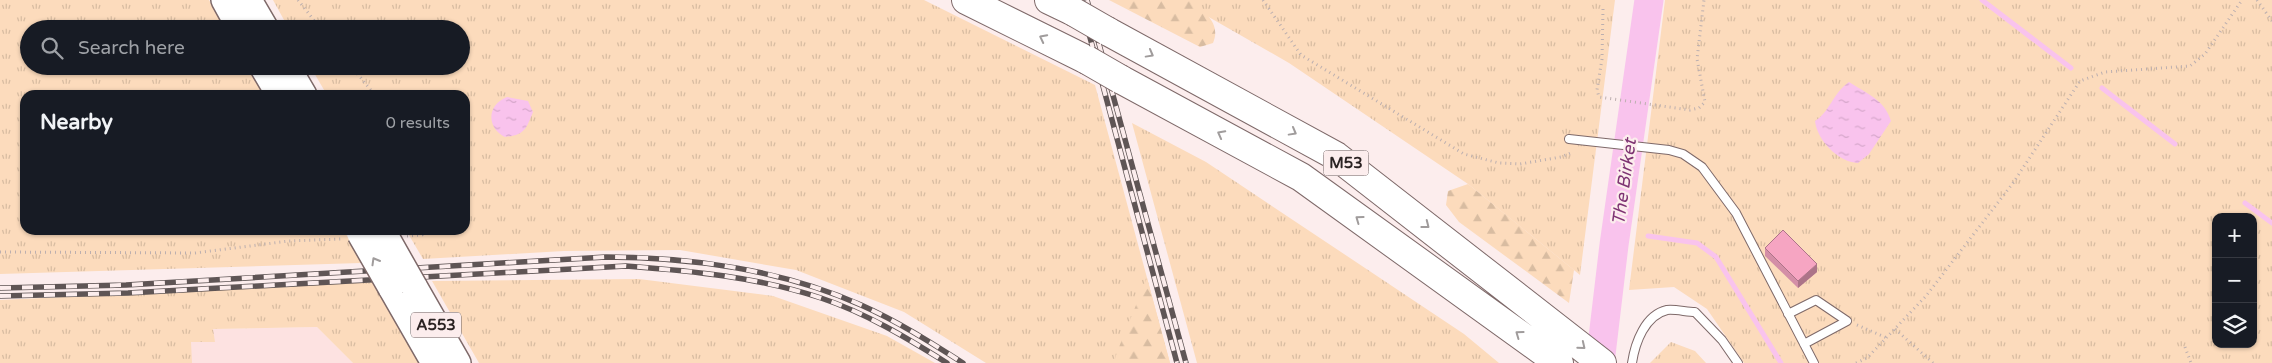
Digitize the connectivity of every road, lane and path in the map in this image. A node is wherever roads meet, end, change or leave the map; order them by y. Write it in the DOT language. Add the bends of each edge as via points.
graph roads {
  1 [pos="224,0"];
  2 [pos="249,0"];
  3 [pos="298,0"];
  4 [pos="966,0"];
  5 [pos="1049,0"];
  6 [pos="1263,0"];
  7 [pos="1704,0"];
  8 [pos="2242,0"];
  9 [pos="2257,0"];
  10 [pos="1603,9"];
  11 [pos="235,20"];
  12 [pos="261,20"];
  13 [pos="314,20"];
  14 [pos="2272,21"];
  15 [pos="267,75"];
  16 [pos="293,75"];
  17 [pos="358,75"];
  18 [pos="276,90"];
  19 [pos="301,90"];
  20 [pos="370,90"];
  21 [pos="1569,139"];
  22 [pos="1586,141"];
  23 [pos="359,235"];
  24 [pos="372,235"];
  25 [pos="394,235"];
  26 [pos="418,235"];
  27 [pos="0,252"];
  28 [pos="403,287"];
  29 [pos="1788,314"];
  30 [pos="1847,321"];
  31 [pos="1895,329"];
  32 [pos="1887,338"];
  33 [pos="1804,344"];
  34 [pos="2186,347"];
  35 [pos="1867,358"];
  36 [pos="434,363"];
  37 [pos="458,363"];
  38 [pos="1559,363"];
  39 [pos="1602,363"];
  40 [pos="1632,363"];
  41 [pos="1738,363"];
  42 [pos="1814,363"];
  43 [pos="1856,363"];
  44 [pos="1868,363"];
  45 [pos="1933,363"];
  46 [pos="2191,363"];
  1 -- 11 [label="main road"];
  2 -- 12 [label="main road"];
  3 -- 13 [label="path"];
  38 -- 4 [label="highway, M53, one-way, bridge" via="1301,177 1087,60"];
  5 -- 39 [label="highway, M53, one-way, bridge" via="1336,156"];
  6 -- 22 [label="path" via="1301,54 1464,154 1492,162 1520,164 1561,157"];
  7 -- 10 [label="path" via="1696,59 1705,102 1690,110 1599,97"];
  8 -- 31 [label="path" via="2205,54 2190,66 2105,72 2080,81 2014,183 1926,296"];
  9 -- 14 [label="path"];
  15 -- 18 [label="main road"];
  16 -- 19 [label="main road"];
  17 -- 20 [label="path"];
  21 -- 22 [label="lane"];
  22 -- 29 [label="lane" via="1669,150 1692,159 1702,167 1736,213"];
  23 -- 27 [label="path" via="196,253"];
  24 -- 28 [label="main road, A553, bridge"];
  25 -- 26 [label="path"];
  28 -- 36 [label="main road, A553"];
  28 -- 37 [label="main road, A553"];
  29 -- 30 [label="lane" via="1816,300"];
  29 -- 33 [label="lane"];
  30 -- 32 [label="path"];
  30 -- 33 [label="lane"];
  31 -- 32 [label="path"];
  31 -- 45 [label="path"];
  32 -- 35 [label="path"];
  33 -- 42 [label="lane"];
  34 -- 46 [label="path"];
  35 -- 43 [label="path"];
  35 -- 44 [label="path"];
  40 -- 41 [label="lane" via="1634,347 1651,318 1668,310 1695,312 1722,340"];
}
